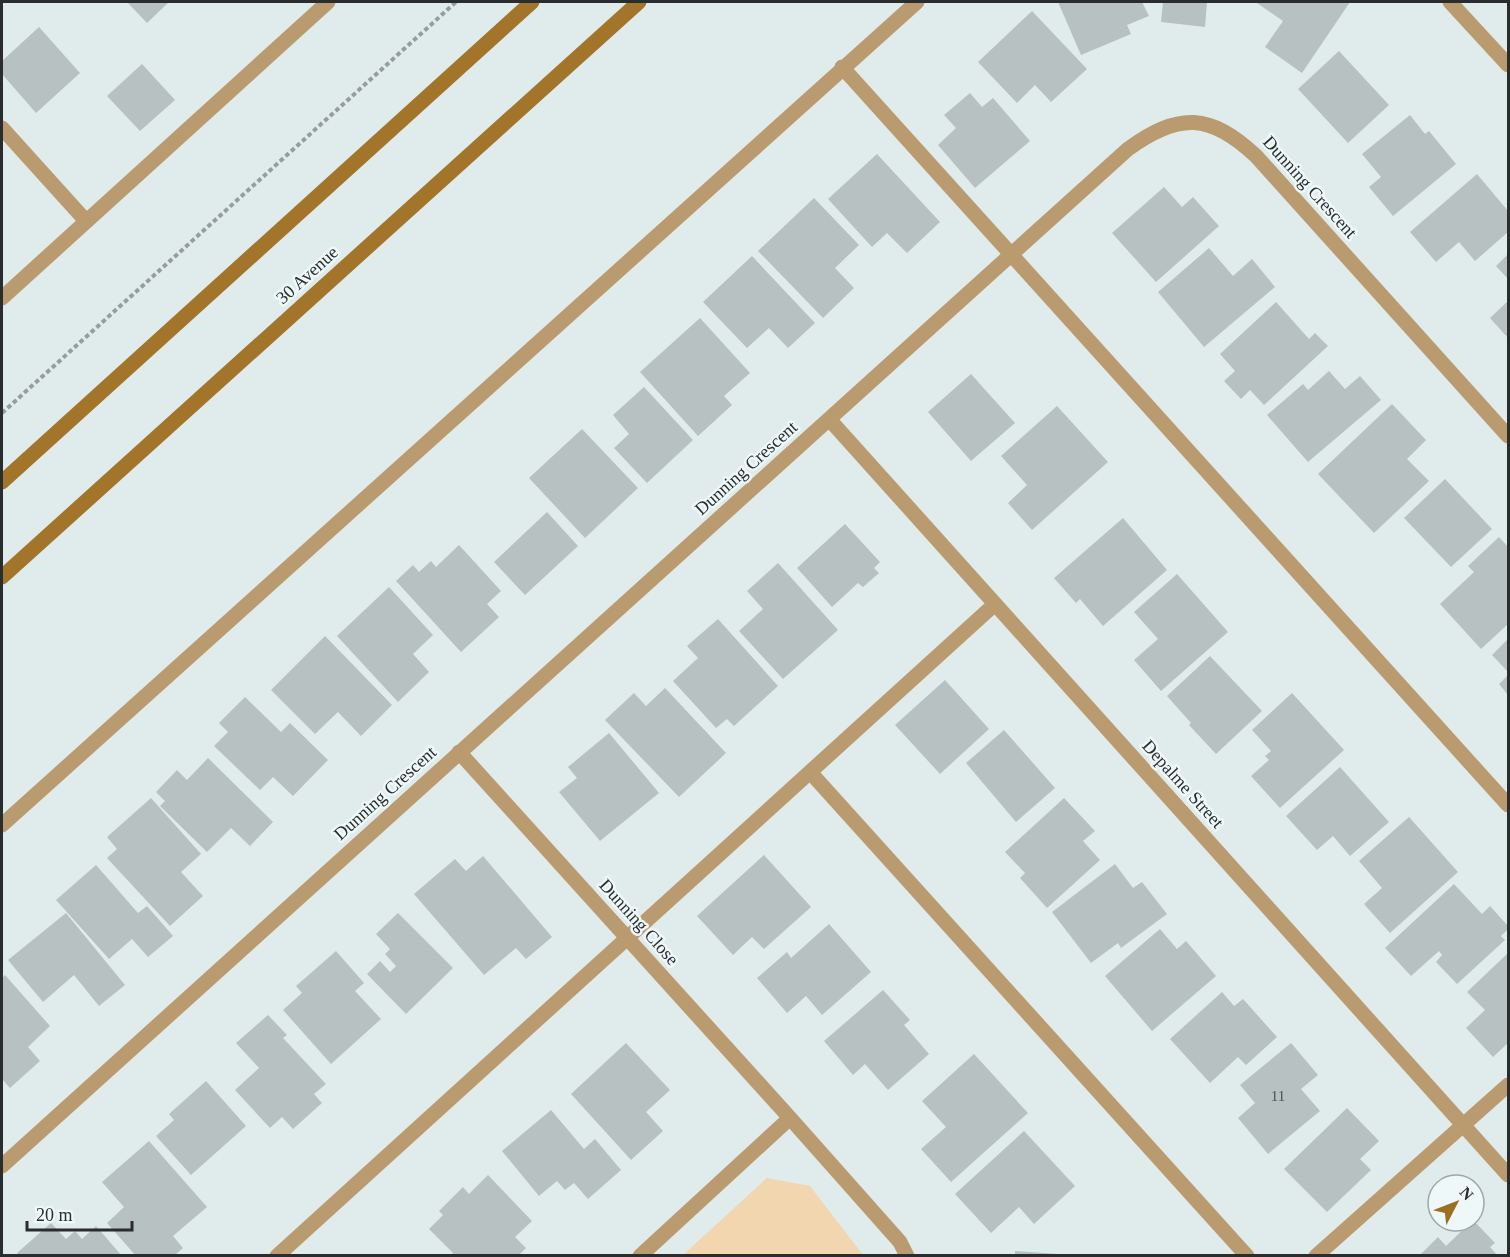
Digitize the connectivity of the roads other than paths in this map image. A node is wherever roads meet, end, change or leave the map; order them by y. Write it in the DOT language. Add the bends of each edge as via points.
graph roads {
  1 [pos="328,2"];
  2 [pos="532,2"];
  3 [pos="639,2"];
  4 [pos="917,2"];
  5 [pos="1450,2"];
  6 [pos="1509,64"];
  7 [pos="842,67"];
  8 [pos="2,128"];
  9 [pos="86,221"];
  10 [pos="1011,254"];
  11 [pos="2,298"];
  12 [pos="829,419"];
  13 [pos="1509,436"];
  14 [pos="2,482"];
  15 [pos="2,577"];
  16 [pos="995,604"];
  17 [pos="459,752"];
  18 [pos="810,772"];
  19 [pos="1509,805"];
  20 [pos="2,825"];
  21 [pos="627,936"];
  22 [pos="1509,1085"];
  23 [pos="790,1118"];
  24 [pos="1464,1125"];
  25 [pos="2,1166"];
  26 [pos="1509,1175"];
  27 [pos="277,1256"];
  28 [pos="640,1256"];
  29 [pos="907,1256"];
  30 [pos="1247,1256"];
  31 [pos="1316,1256"];
  1 -- 9 [label="street"];
  2 -- 14 [label="main road"];
  3 -- 15 [label="main road, 30 Avenue"];
  4 -- 7 [label="street"];
  5 -- 6 [label="street"];
  7 -- 10 [label="street"];
  7 -- 20 [label="street"];
  8 -- 9 [label="street"];
  9 -- 11 [label="street"];
  10 -- 12 [label="street, Dunning Crescent"];
  10 -- 13 [label="street, Dunning Crescent" via="1145,137 1178,123 1211,125 1256,156"];
  10 -- 19 [label="street"];
  12 -- 16 [label="street, Depalme Street"];
  12 -- 17 [label="street, Dunning Crescent"];
  16 -- 18 [label="street"];
  16 -- 24 [label="street, Depalme Street"];
  17 -- 21 [label="street, Dunning Close"];
  17 -- 25 [label="street, Dunning Crescent"];
  18 -- 21 [label="street"];
  18 -- 30 [label="street"];
  21 -- 23 [label="street, Dunning Close"];
  21 -- 27 [label="street"];
  22 -- 24 [label="street"];
  23 -- 28 [label="street"];
  23 -- 29 [label="street, Dunning Close" via="900,1242"];
  24 -- 26 [label="street, Depalme Street"];
  24 -- 31 [label="street"];
}
